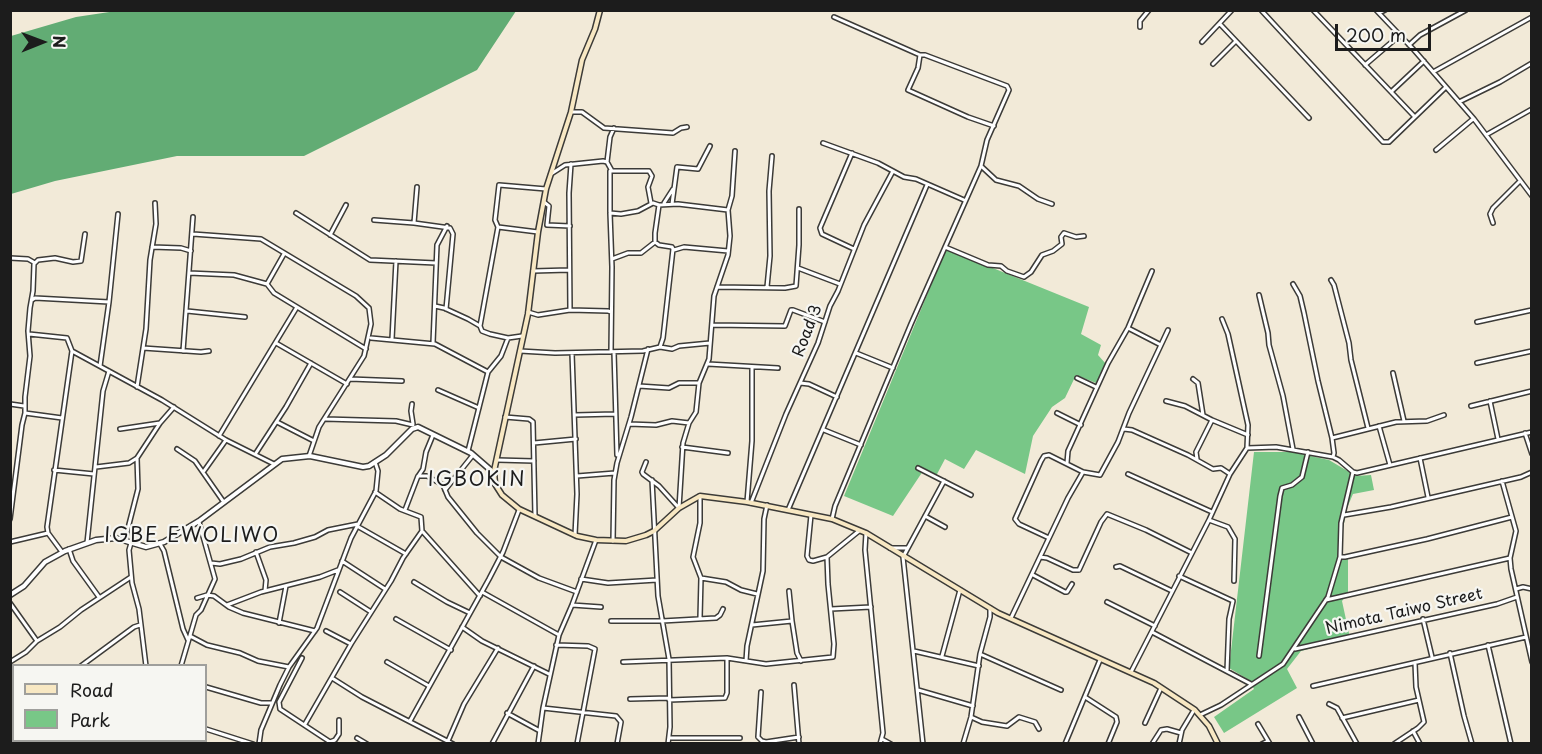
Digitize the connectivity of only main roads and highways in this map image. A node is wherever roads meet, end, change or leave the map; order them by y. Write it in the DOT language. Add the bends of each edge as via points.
graph roads {
  1 [pos="600,10"];
  2 [pos="1218,744"];
  1 -- 2 [label="main road" via="546,189 528,312 496,460 498,490 519,509 575,535 596,540 633,539 654,531 679,508 700,496 831,519 866,533 998,613 1161,688 1195,710"];
}
